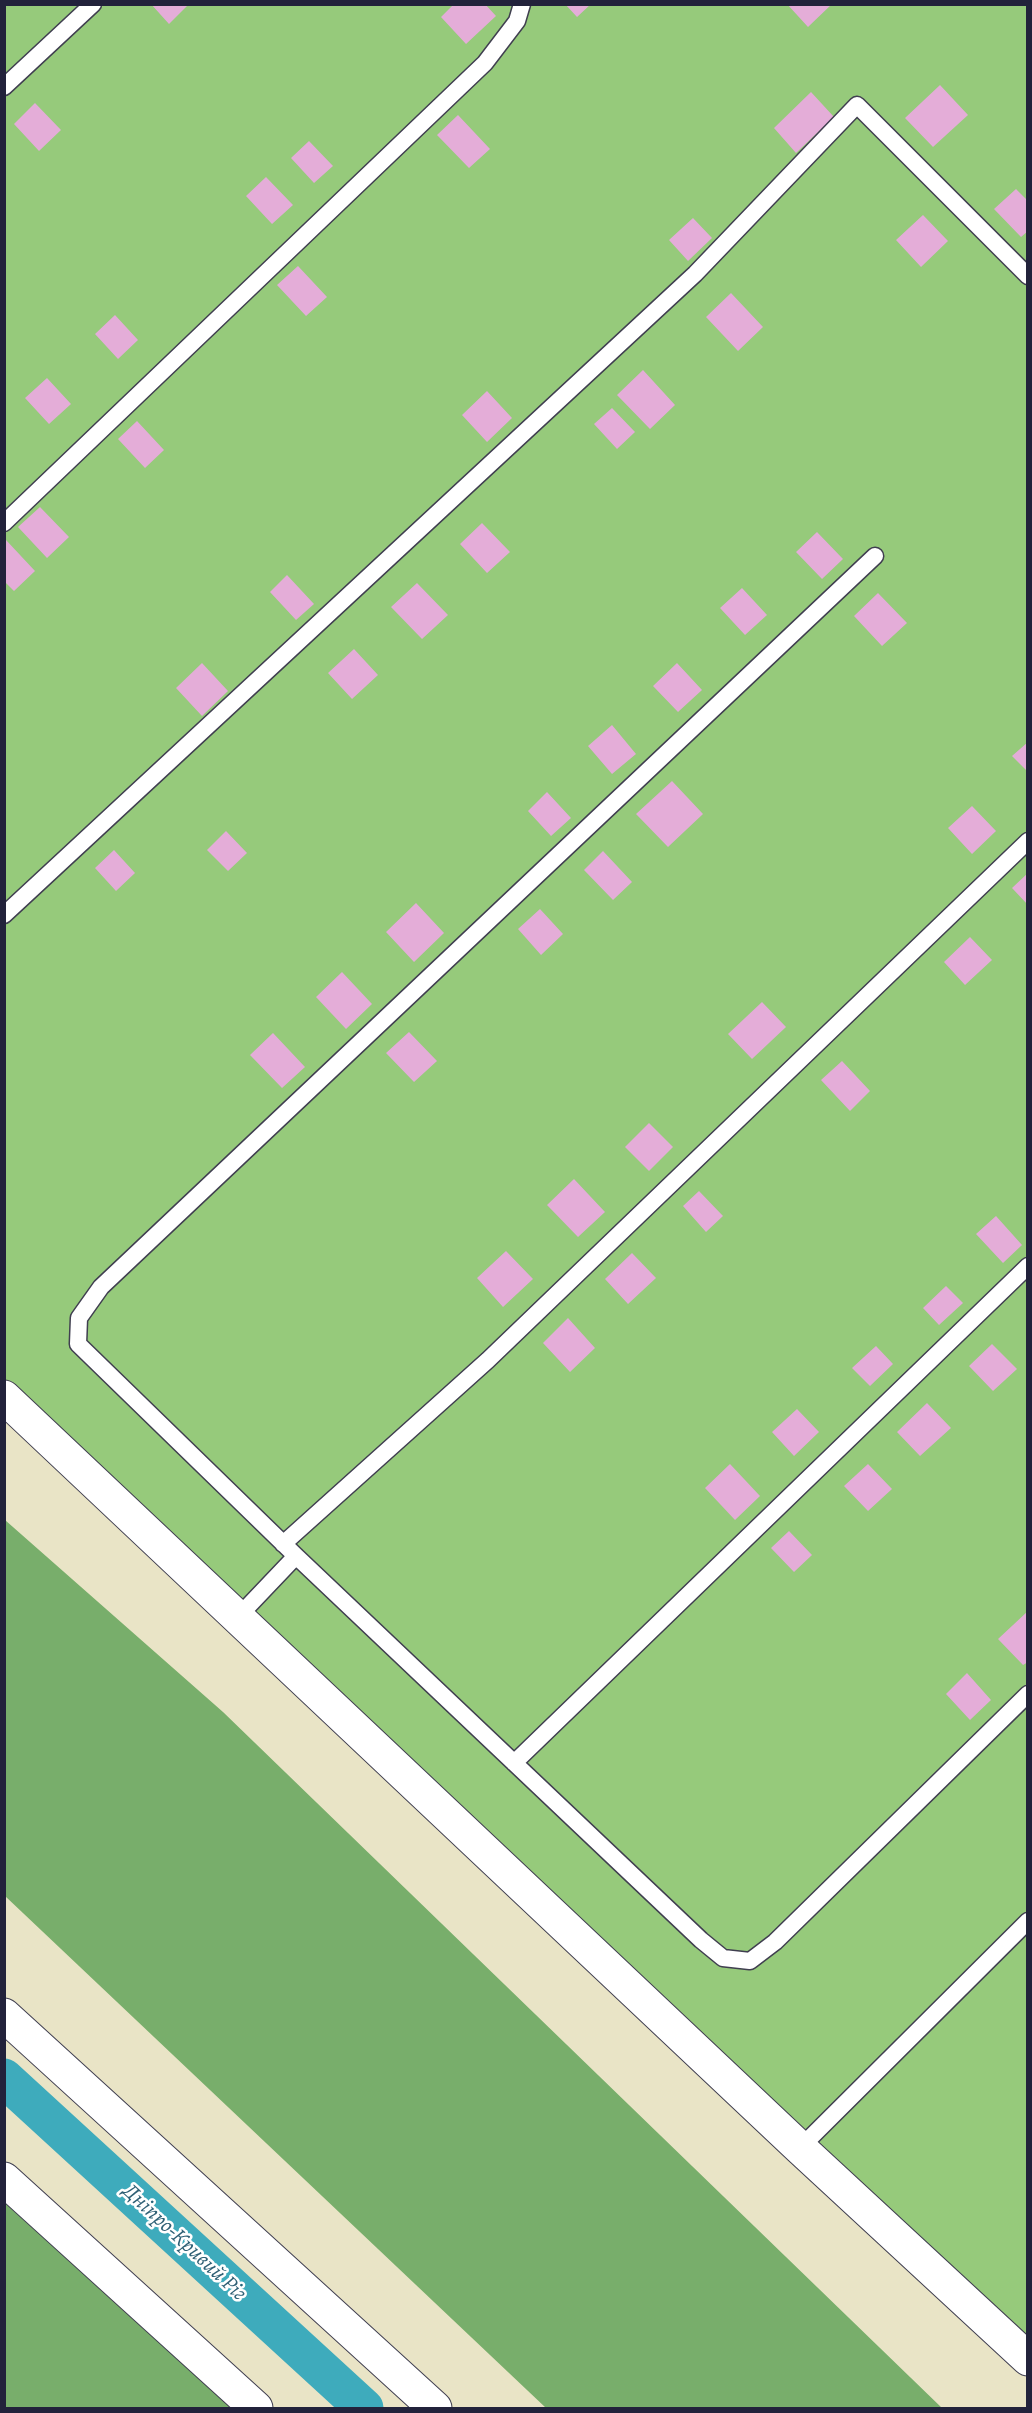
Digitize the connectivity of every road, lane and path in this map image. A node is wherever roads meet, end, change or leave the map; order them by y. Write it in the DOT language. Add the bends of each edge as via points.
graph roads {
  1 [pos="93,4"];
  2 [pos="522,4"];
  3 [pos="4,87"];
  4 [pos="1028,276"];
  5 [pos="4,524"];
  6 [pos="874,556"];
  7 [pos="1028,841"];
  8 [pos="4,915"];
  9 [pos="1028,1266"];
  10 [pos="4,1397"];
  11 [pos="283,1544"];
  12 [pos="296,1556"];
  13 [pos="237,1618"];
  14 [pos="1028,1694"];
  15 [pos="514,1763"];
  16 [pos="1028,1921"];
  17 [pos="4,2015"];
  18 [pos="800,2148"];
  19 [pos="4,2179"];
  20 [pos="1028,2359"];
  21 [pos="256,2409"];
  22 [pos="435,2409"];
  1 -- 3 [label="lane"];
  2 -- 5 [label="lane" via="517,21 485,63"];
  4 -- 8 [label="lane" via="857,105 695,274"];
  6 -- 11 [label="lane" via="101,1287 79,1318 78,1344"];
  7 -- 11 [label="lane" via="488,1360"];
  9 -- 15 [label="lane"];
  10 -- 13 [label="street"];
  11 -- 12 [label="lane"];
  12 -- 13 [label="lane"];
  12 -- 15 [label="lane"];
  13 -- 18 [label="street"];
  14 -- 15 [label="lane" via="775,1942 750,1961 723,1958 701,1940"];
  16 -- 18 [label="lane"];
  17 -- 22 [label="street"];
  18 -- 20 [label="street"];
  19 -- 21 [label="street"];
}
